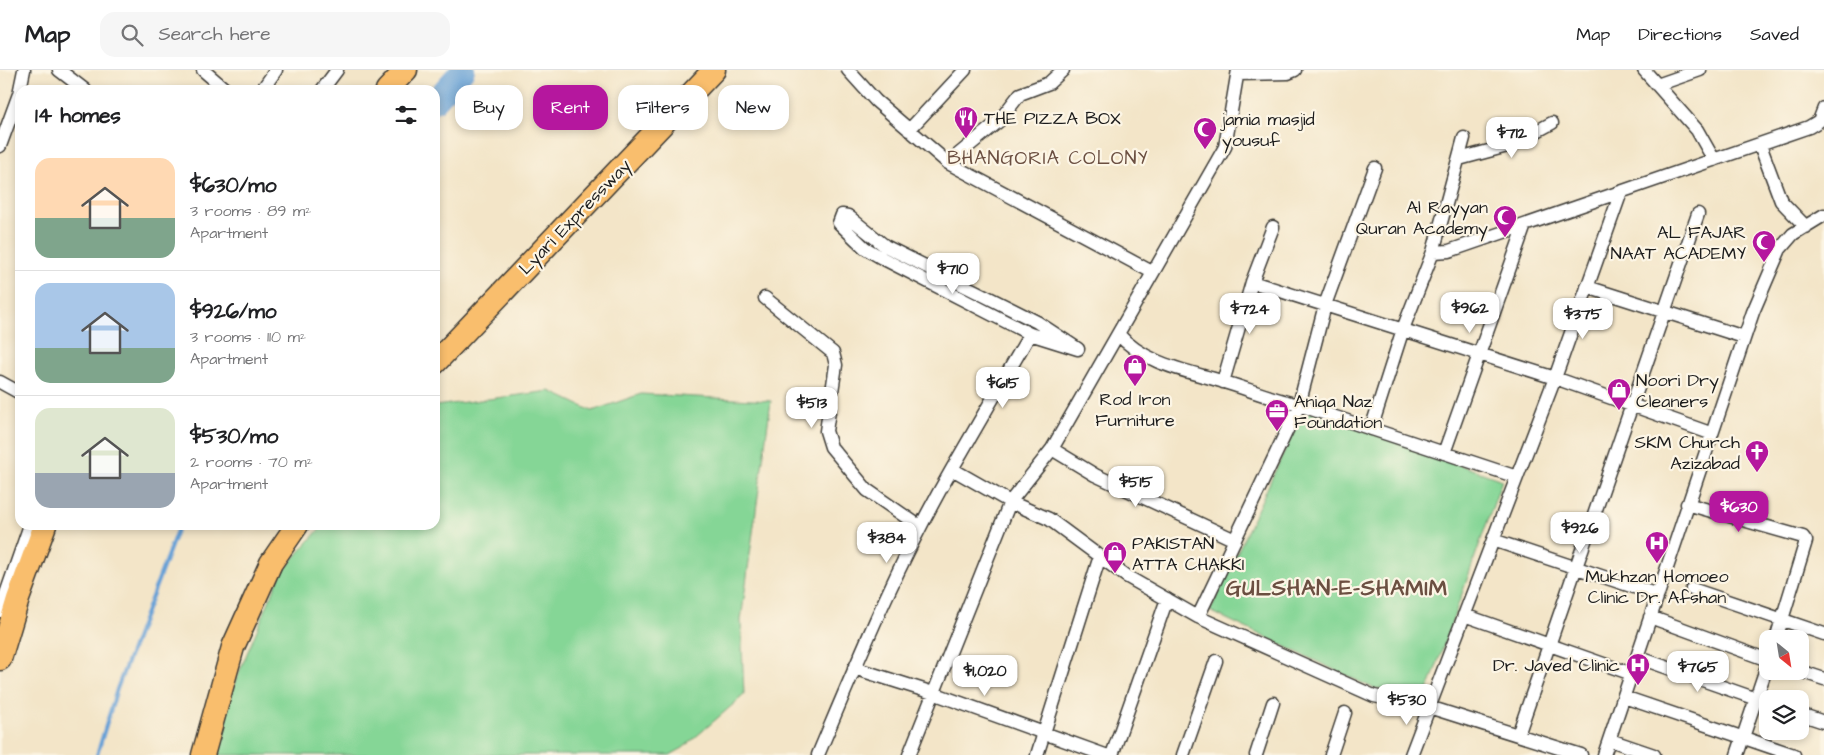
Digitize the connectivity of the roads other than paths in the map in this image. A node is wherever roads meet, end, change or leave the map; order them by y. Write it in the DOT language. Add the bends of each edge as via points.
graph roads {
  1 [pos="24,70"];
  2 [pos="59,70"];
  3 [pos="203,70"];
  4 [pos="276,70"];
  5 [pos="337,70"];
  6 [pos="406,70"];
  7 [pos="714,70"];
  8 [pos="965,70"];
  9 [pos="1063,70"];
  10 [pos="1295,70"];
  11 [pos="1644,70"];
  12 [pos="1700,70"];
  13 [pos="1238,72"];
  14 [pos="856,73"];
  15 [pos="1657,84"];
  16 [pos="20,85"];
  17 [pos="78,85"];
  18 [pos="220,85"];
  19 [pos="266,85"];
  20 [pos="326,85"];
  21 [pos="392,85"];
  22 [pos="15,103"];
  23 [pos="1824,108"];
  24 [pos="1552,123"];
  25 [pos="910,130"];
  26 [pos="1464,138"];
  27 [pos="1760,145"];
  28 [pos="0,146"];
  29 [pos="1458,159"];
  30 [pos="1714,160"];
  31 [pos="948,163"];
  32 [pos="1375,168"];
  33 [pos="1621,192"];
  34 [pos="1698,214"];
  35 [pos="1824,215"];
  36 [pos="1525,225"];
  37 [pos="1273,227"];
  38 [pos="1806,227"];
  39 [pos="1433,252"];
  40 [pos="1152,272"];
  41 [pos="1252,282"];
  42 [pos="1587,287"];
  43 [pos="765,298"];
  44 [pos="1325,305"];
  45 [pos="1664,312"];
  46 [pos="1403,329"];
  47 [pos="1030,334"];
  48 [pos="1118,334"];
  49 [pos="1744,337"];
  50 [pos="1478,353"];
  51 [pos="440,357"];
  52 [pos="1555,378"];
  53 [pos="0,382"];
  54 [pos="1223,382"];
  55 [pos="15,390"];
  56 [pos="1299,405"];
  57 [pos="1632,405"];
  58 [pos="1372,429"];
  59 [pos="1710,433"];
  60 [pos="1052,449"];
  61 [pos="1444,453"];
  62 [pos="952,470"];
  63 [pos="1517,477"];
  64 [pos="1010,502"];
  65 [pos="1687,504"];
  66 [pos="919,526"];
  67 [pos="28,530"];
  68 [pos="42,530"];
  69 [pos="293,530"];
  70 [pos="1235,540"];
  71 [pos="1493,540"];
  72 [pos="1100,556"];
  73 [pos="1576,568"];
  74 [pos="1692,588"];
  75 [pos="3,594"];
  76 [pos="1658,595"];
  77 [pos="1167,599"];
  78 [pos="0,611"];
  79 [pos="1464,615"];
  80 [pos="1198,617"];
  81 [pos="1650,617"];
  82 [pos="1782,618"];
  83 [pos="1779,630"];
  84 [pos="1824,634"];
  85 [pos="1550,645"];
  86 [pos="1637,657"];
  87 [pos="0,659"];
  88 [pos="1759,659"];
  89 [pos="1216,660"];
  90 [pos="854,668"];
  91 [pos="1632,674"];
  92 [pos="1809,674"];
  93 [pos="1824,679"];
  94 [pos="933,693"];
  95 [pos="1624,697"];
  96 [pos="1759,700"];
  97 [pos="1272,703"];
  98 [pos="1429,707"];
  99 [pos="1759,707"];
  100 [pos="1346,713"];
  101 [pos="1809,717"];
  102 [pos="1824,722"];
  103 [pos="1046,733"];
  104 [pos="1518,735"];
  105 [pos="1743,737"];
  106 [pos="1610,740"];
  107 [pos="203,755"];
  108 [pos="818,755"];
  109 [pos="908,755"];
  110 [pos="1037,755"];
  111 [pos="1105,755"];
  112 [pos="1112,755"];
  113 [pos="1183,755"];
  114 [pos="1256,755"];
  115 [pos="1331,755"];
  116 [pos="1411,755"];
  117 [pos="1581,755"];
  118 [pos="1604,755"];
  119 [pos="1654,755"];
  120 [pos="1737,755"];
  121 [pos="1794,755"];
  1 -- 16 [label="street"];
  2 -- 17 [label="street"];
  3 -- 18 [label="street"];
  4 -- 19 [label="street"];
  5 -- 20 [label="street"];
  6 -- 21 [label="highway"];
  7 -- 51 [label="highway, Lyari Expressway"];
  8 -- 25 [label="street"];
  9 -- 31 [label="street" via="1049,83 1020,94 999,122"];
  10 -- 13 [label="street" via="1288,73"];
  11 -- 15 [label="street"];
  12 -- 15 [label="street"];
  13 -- 40 [label="street" via="1225,147"];
  14 -- 25 [label="street" via="876,101"];
  15 -- 30 [label="street" via="1697,130"];
  22 -- 28 [label="street"];
  23 -- 27 [label="street" via="1819,121 1814,124"];
  24 -- 29 [label="street" via="1511,145"];
  25 -- 31 [label="street"];
  26 -- 29 [label="street"];
  27 -- 30 [label="street"];
  27 -- 38 [label="street" via="1781,201"];
  29 -- 39 [label="street"];
  30 -- 33 [label="street"];
  31 -- 40 [label="street"];
  32 -- 44 [label="street"];
  33 -- 36 [label="street"];
  33 -- 42 [label="street"];
  34 -- 45 [label="street"];
  35 -- 38 [label="street"];
  36 -- 39 [label="street" via="1449,251"];
  36 -- 50 [label="street"];
  37 -- 41 [label="street"];
  38 -- 49 [label="street" via="1793,234 1780,249"];
  39 -- 46 [label="street"];
  40 -- 48 [label="street"];
  41 -- 44 [label="street"];
  41 -- 54 [label="street"];
  42 -- 45 [label="street"];
  42 -- 52 [label="street"];
  43 -- 66 [label="street" via="833,353 836,366 826,431 831,447 867,490"];
  44 -- 46 [label="street"];
  44 -- 56 [label="street"];
  45 -- 49 [label="street"];
  45 -- 57 [label="street"];
  46 -- 50 [label="street"];
  46 -- 58 [label="street"];
  47 -- 47 [label="street" via="865,248 839,223 840,217 848,216 885,246 1037,322 1078,349"];
  47 -- 62 [label="street"];
  48 -- 54 [label="street" via="1127,344 1158,363"];
  48 -- 60 [label="street"];
  49 -- 59 [label="street"];
  50 -- 52 [label="street"];
  50 -- 61 [label="street"];
  52 -- 57 [label="street"];
  52 -- 63 [label="street"];
  53 -- 55 [label="street"];
  54 -- 56 [label="street"];
  56 -- 58 [label="street"];
  56 -- 70 [label="street"];
  57 -- 59 [label="street"];
  57 -- 73 [label="street"];
  58 -- 61 [label="street"];
  59 -- 65 [label="street"];
  60 -- 64 [label="street"];
  60 -- 70 [label="street" via="1095,475"];
  61 -- 63 [label="street"];
  62 -- 64 [label="street"];
  62 -- 66 [label="street"];
  63 -- 71 [label="street"];
  64 -- 72 [label="street" via="1049,519"];
  64 -- 94 [label="street"];
  65 -- 76 [label="street"];
  65 -- 82 [label="street" via="1803,538 1806,547"];
  66 -- 90 [label="street"];
  67 -- 75 [label="street"];
  68 -- 87 [label="highway"];
  69 -- 107 [label="highway" via="271,563 233,647"];
  70 -- 80 [label="street"];
  71 -- 73 [label="street"];
  71 -- 79 [label="street"];
  72 -- 77 [label="street" via="1126,576"];
  72 -- 103 [label="street"];
  73 -- 76 [label="street"];
  73 -- 85 [label="street"];
  74 -- 82 [label="street"];
  75 -- 78 [label="street"];
  76 -- 81 [label="street"];
  77 -- 80 [label="street"];
  77 -- 112 [label="street"];
  79 -- 85 [label="street"];
  79 -- 98 [label="street"];
  80 -- 98 [label="street" via="1374,696"];
  81 -- 86 [label="street"];
  81 -- 88 [label="street"];
  82 -- 83 [label="street"];
  82 -- 84 [label="street"];
  85 -- 91 [label="street"];
  85 -- 104 [label="street"];
  86 -- 91 [label="street"];
  86 -- 96 [label="street"];
  89 -- 113 [label="street"];
  90 -- 94 [label="street"];
  90 -- 108 [label="street"];
  91 -- 95 [label="street"];
  92 -- 93 [label="street"];
  94 -- 103 [label="street"];
  94 -- 109 [label="street"];
  95 -- 105 [label="street"];
  95 -- 106 [label="street"];
  97 -- 114 [label="street"];
  98 -- 104 [label="street"];
  98 -- 116 [label="street"];
  99 -- 105 [label="street"];
  100 -- 115 [label="street"];
  101 -- 102 [label="street"];
  103 -- 110 [label="street"];
  103 -- 111 [label="street"];
  104 -- 117 [label="street"];
  105 -- 120 [label="street"];
  105 -- 121 [label="street"];
  106 -- 118 [label="street"];
  106 -- 119 [label="street"];
}
